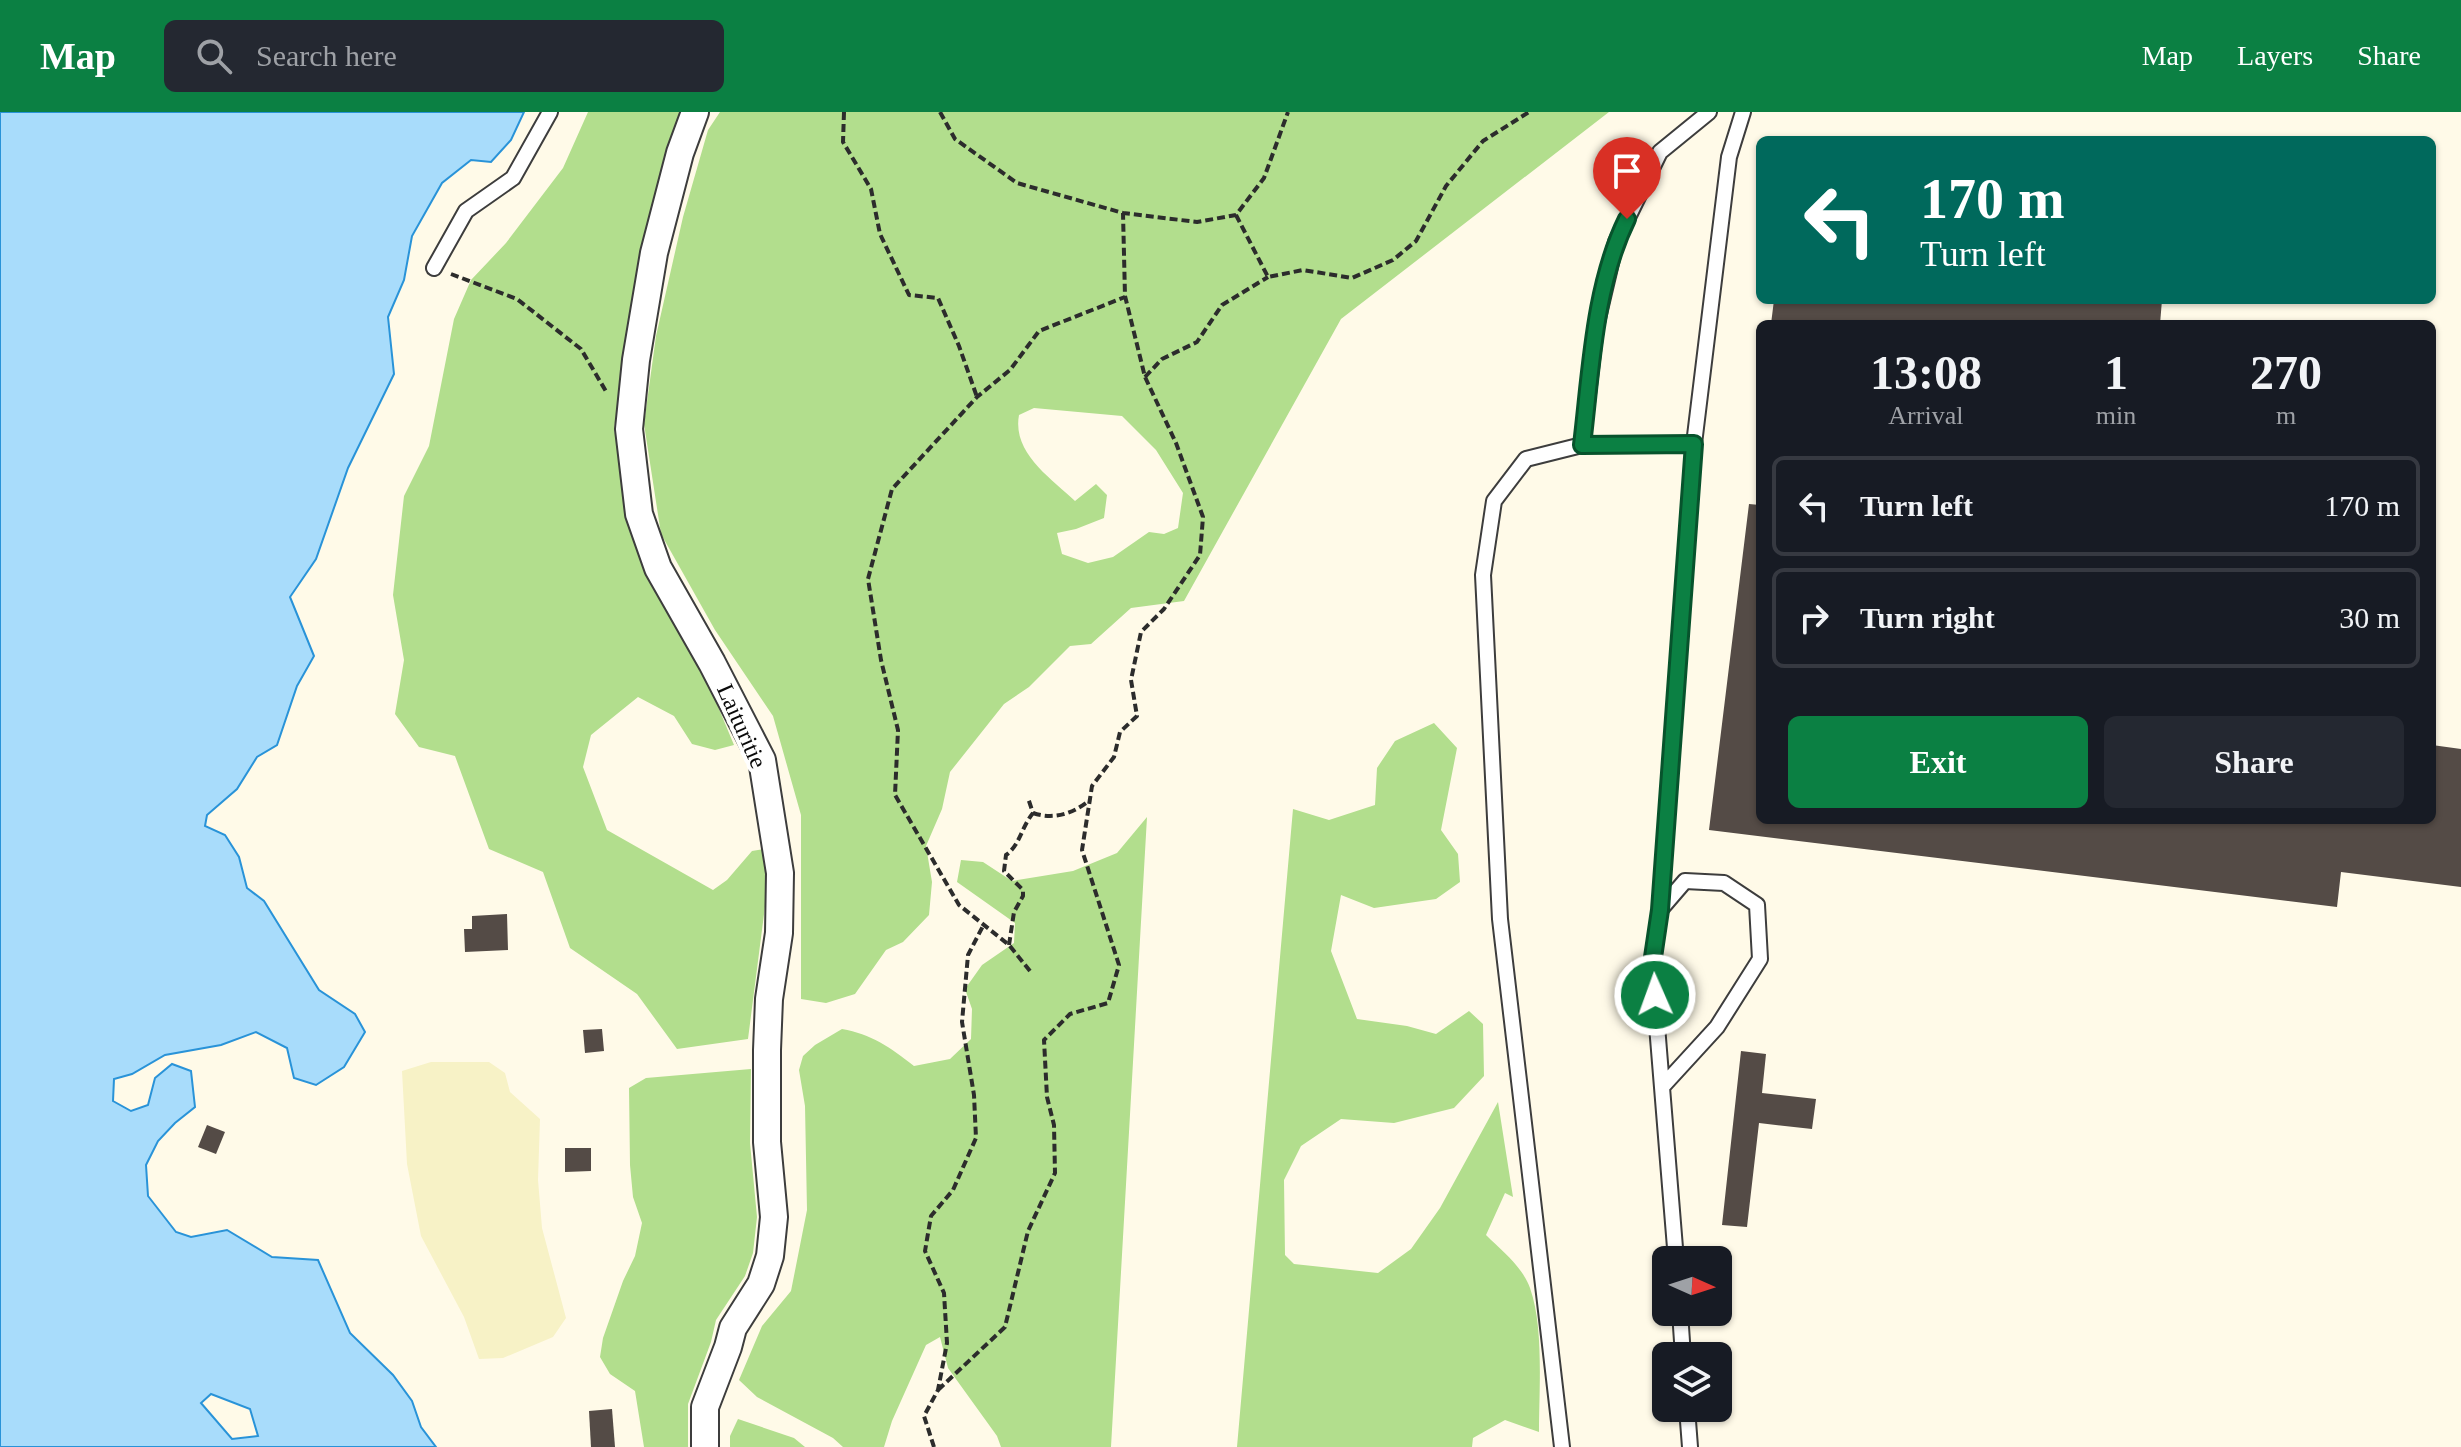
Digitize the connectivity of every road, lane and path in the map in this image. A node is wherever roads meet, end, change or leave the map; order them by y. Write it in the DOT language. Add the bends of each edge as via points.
graph roads {
  1 [pos="550,112"];
  2 [pos="695,112"];
  3 [pos="844,112"];
  4 [pos="940,112"];
  5 [pos="1288,112"];
  6 [pos="1529,112"];
  7 [pos="1709,112"];
  8 [pos="1743,112"];
  9 [pos="1123,213"];
  10 [pos="1236,215"];
  11 [pos="434,268"];
  12 [pos="1268,277"];
  13 [pos="1125,296"];
  14 [pos="1145,377"];
  15 [pos="977,397"];
  16 [pos="629,429"];
  17 [pos="1694,444"];
  18 [pos="1582,445"];
  19 [pos="1028,798"];
  20 [pos="1090,800"];
  21 [pos="1033,813"];
  22 [pos="1660,910"];
  23 [pos="983,925"];
  24 [pos="1009,945"];
  25 [pos="1030,971"];
  26 [pos="1662,1087"];
  27 [pos="1675,1246"];
  28 [pos="938,1390"];
  29 [pos="1688,1422"];
  30 [pos="705,1447"];
  31 [pos="934,1447"];
  32 [pos="1562,1447"];
  33 [pos="1690,1447"];
  1 -- 11 [label="lane" via="513,178 466,211"];
  2 -- 16 [label="street, Laituritie" via="654,253"];
  3 -- 15 [label="path" via="843,142 871,189 880,234 909,295 938,298"];
  4 -- 9 [label="path" via="955,139 1017,183"];
  5 -- 10 [label="path" via="1264,178"];
  6 -- 12 [label="path" via="1483,141 1446,186 1416,241 1393,260 1352,278 1303,270"];
  7 -- 18 [label="lane" via="1660,152 1616,242 1596,327"];
  8 -- 17 [label="lane" via="1729,157"];
  9 -- 10 [label="path" via="1197,222"];
  9 -- 13 [label="path"];
  10 -- 12 [label="path"];
  11 -- 16 [label="path" via="517,299 581,349"];
  12 -- 14 [label="path" via="1222,305 1197,342 1162,359"];
  13 -- 14 [label="path"];
  13 -- 15 [label="path" via="1039,331 1010,370"];
  14 -- 20 [label="path" via="1203,517 1200,555 1164,609 1141,632 1131,680 1137,716 1120,732 1114,757 1092,786"];
  15 -- 23 [label="path" via="892,489 868,579 898,730 895,795 959,905"];
  16 -- 30 [label="street, Laituritie" via="639,514 658,568 762,760 780,873 767,1050 774,1217 770,1256 761,1284 733,1328 705,1407"];
  17 -- 18 [label="lane"];
  17 -- 22 [label="lane"];
  18 -- 32 [label="lane" via="1526,459 1494,501 1483,575 1500,919"];
  19 -- 21 [label="path"];
  20 -- 21 [label="path" via="1050,818"];
  20 -- 28 [label="path" via="1082,850 1119,965 1108,1003 1070,1014 1044,1040 1055,1173 1028,1231 1005,1327"];
  21 -- 24 [label="path" via="1006,855 1004,871 1023,890"];
  22 -- 26 [label="lane" via="1652,964"];
  22 -- 26 [label="lane" via="1685,881 1724,883 1757,905 1760,959 1717,1027"];
  23 -- 24 [label="path"];
  23 -- 28 [label="path" via="968,955 962,1022 976,1138 953,1190 931,1216 925,1251 944,1293 947,1343"];
  24 -- 25 [label="path"];
  26 -- 27 [label="lane"];
  28 -- 31 [label="path" via="924,1416"];
  29 -- 33 [label="lane"];
}
